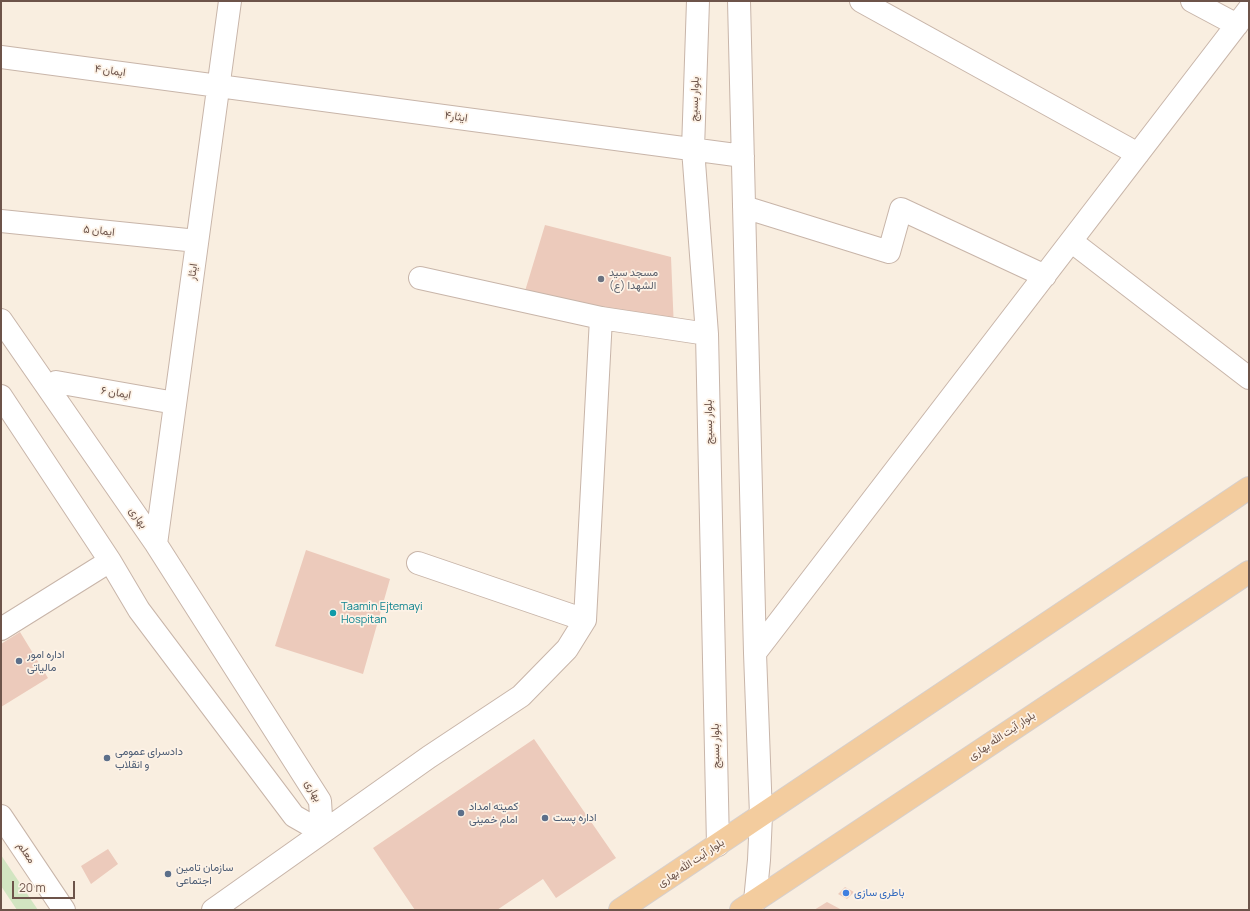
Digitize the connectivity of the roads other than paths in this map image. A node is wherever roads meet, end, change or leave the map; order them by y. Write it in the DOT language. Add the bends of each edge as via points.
graph roads {
  1 [pos="230,1"];
  2 [pos="698,1"];
  3 [pos="739,1"];
  4 [pos="861,1"];
  5 [pos="1192,1"];
  6 [pos="1243,17"];
  7 [pos="1,57"];
  8 [pos="218,86"];
  9 [pos="693,149"];
  10 [pos="1138,154"];
  11 [pos="743,156"];
  12 [pos="744,207"];
  13 [pos="1,221"];
  14 [pos="197,240"];
  15 [pos="1071,241"];
  16 [pos="1045,276"];
  17 [pos="420,278"];
  18 [pos="601,318"];
  19 [pos="1,320"];
  20 [pos="707,334"];
  21 [pos="1249,378"];
  22 [pos="56,382"];
  23 [pos="1,396"];
  24 [pos="175,403"];
  25 [pos="1249,488"];
  26 [pos="156,544"];
  27 [pos="110,562"];
  28 [pos="418,563"];
  29 [pos="1249,572"];
  30 [pos="584,620"];
  31 [pos="1,629"];
  32 [pos="755,653"];
  33 [pos="761,815"];
  34 [pos="1,816"];
  35 [pos="322,832"];
  36 [pos="718,844"];
  37 [pos="748,905"];
  38 [pos="64,910"];
  39 [pos="213,910"];
  40 [pos="620,910"];
  1 -- 8 [label="street, ایثار"];
  2 -- 9 [label="street, بلوار بسیج"];
  3 -- 11 [label="street"];
  4 -- 10 [label="street"];
  5 -- 6 [label="street"];
  6 -- 10 [label="street"];
  7 -- 8 [label="street, ایمان ۴"];
  8 -- 9 [label="street, ایثار۴"];
  8 -- 14 [label="street, ایثار"];
  9 -- 11 [label="street, ایثار۴"];
  9 -- 20 [label="street, بلوار بسیج"];
  10 -- 15 [label="street"];
  11 -- 12 [label="street"];
  12 -- 16 [label="street" via="889,252 900,208"];
  12 -- 32 [label="street"];
  13 -- 14 [label="street, ایمان ۵"];
  14 -- 24 [label="street, ایثار"];
  15 -- 16 [label="street"];
  15 -- 21 [label="street"];
  16 -- 32 [label="street"];
  17 -- 18 [label="street"];
  18 -- 20 [label="street"];
  18 -- 30 [label="street"];
  19 -- 26 [label="street, بهاری"];
  20 -- 36 [label="street, بلوار بسیج"];
  22 -- 24 [label="street, ایمان ۶"];
  23 -- 27 [label="street"];
  24 -- 26 [label="street, ایثار"];
  25 -- 33 [label="main road, بلوار آیت الله بهاری"];
  26 -- 35 [label="street, بهاری" via="320,801"];
  27 -- 31 [label="street"];
  27 -- 35 [label="street" via="139,610 294,816"];
  28 -- 30 [label="street"];
  29 -- 37 [label="main road, بلوار آیت الله بهاری"];
  30 -- 35 [label="street" via="567,649 521,696"];
  32 -- 33 [label="street"];
  33 -- 36 [label="main road, بلوار آیت الله بهاری"];
  33 -- 37 [label="street, بلوار آیت الله بهاری" via="759,860"];
  34 -- 38 [label="street, معلم"];
  35 -- 39 [label="street"];
  36 -- 40 [label="main road, بلوار آیت الله بهاری"];
}
